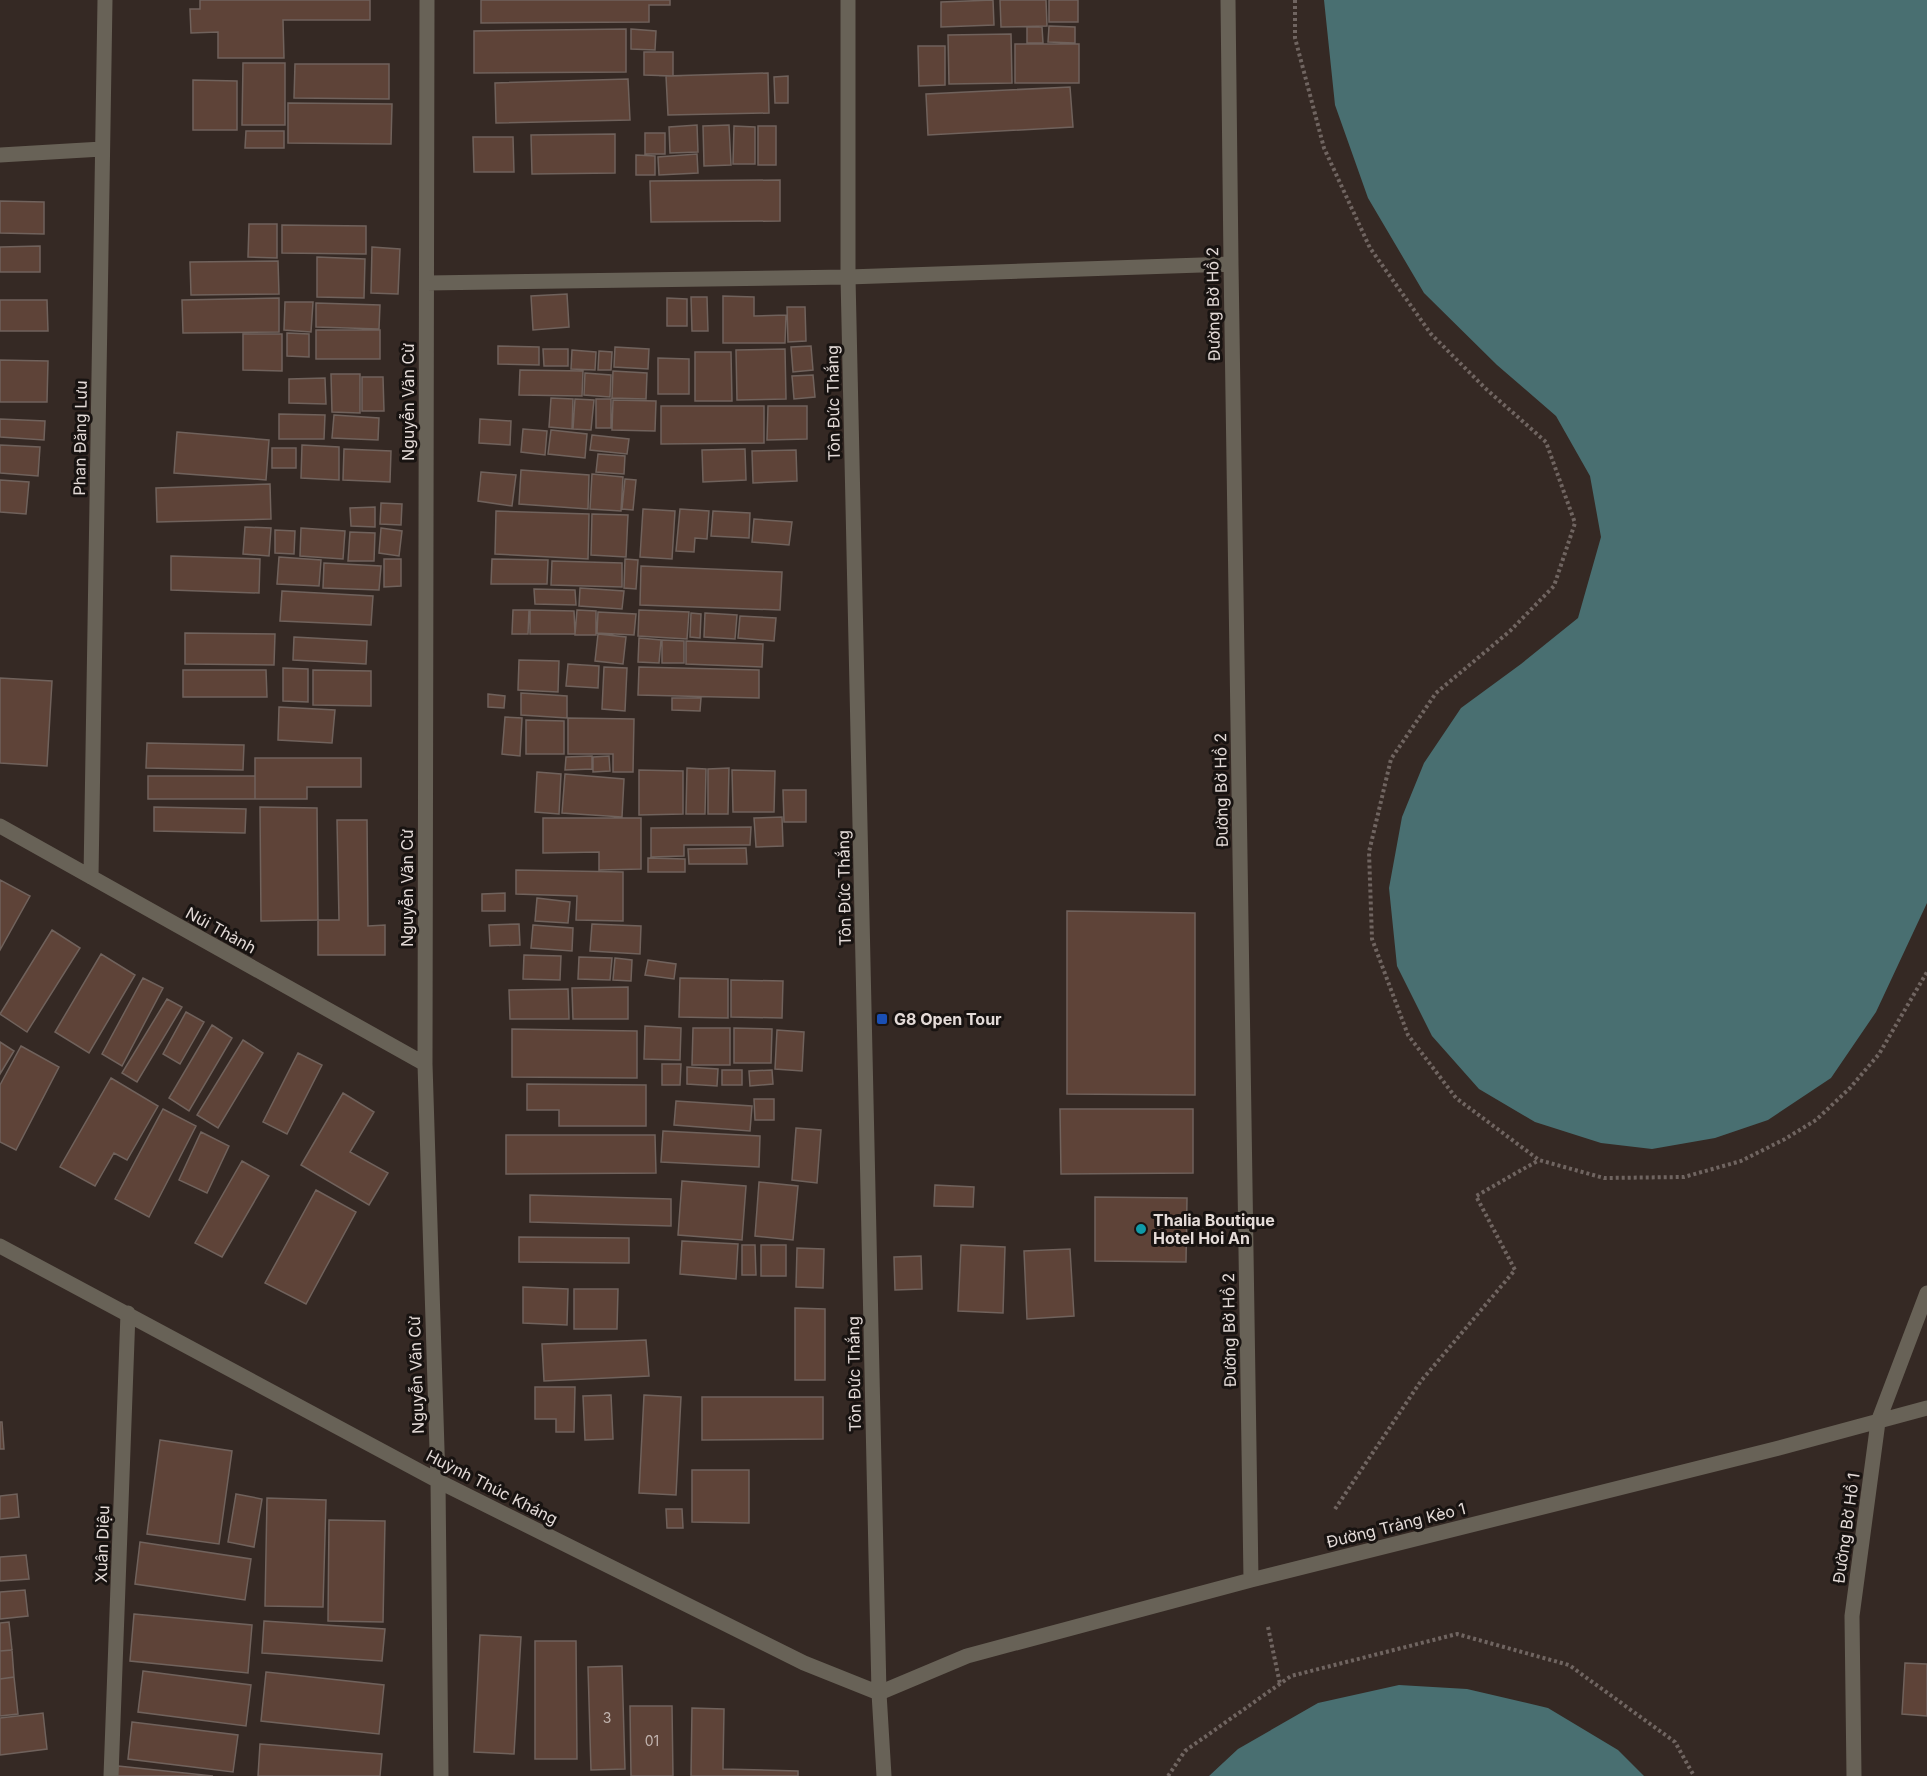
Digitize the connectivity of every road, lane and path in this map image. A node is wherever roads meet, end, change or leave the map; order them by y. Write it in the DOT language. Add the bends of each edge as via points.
graph roads {
  1 [pos="105,0"];
  2 [pos="427,0"];
  3 [pos="848,0"];
  4 [pos="1228,0"];
  5 [pos="1295,0"];
  6 [pos="102,149"];
  7 [pos="0,155"];
  8 [pos="1231,264"];
  9 [pos="849,277"];
  10 [pos="427,283"];
  11 [pos="0,826"];
  12 [pos="91,877"];
  13 [pos="1927,972"];
  14 [pos="425,1064"];
  15 [pos="1539,1160"];
  16 [pos="0,1246"];
  17 [pos="1927,1293"];
  18 [pos="128,1313"];
  19 [pos="1927,1408"];
  20 [pos="1878,1422"];
  21 [pos="438,1481"];
  22 [pos="1335,1509"];
  23 [pos="1251,1580"];
  24 [pos="1268,1627"];
  25 [pos="1280,1683"];
  26 [pos="879,1693"];
  27 [pos="111,1776"];
  28 [pos="441,1776"];
  29 [pos="884,1776"];
  30 [pos="1168,1776"];
  31 [pos="1694,1776"];
  32 [pos="1854,1776"];
  1 -- 6 [label="street, Phan Đăng Lưu"];
  2 -- 10 [label="street, Nguyễn Văn Cừ"];
  3 -- 9 [label="street, Tôn Đức Thắng"];
  4 -- 8 [label="street, Đường Bờ Hồ 2"];
  5 -- 15 [label="path" via="1295,38 1324,148 1370,248 1431,334 1546,442 1575,523 1554,586 1510,631 1436,693 1391,759 1369,852 1372,939 1408,1035 1456,1098"];
  6 -- 7 [label="street"];
  6 -- 12 [label="street, Phan Đăng Lưu"];
  8 -- 9 [label="street"];
  8 -- 23 [label="street, Đường Bờ Hồ 2"];
  9 -- 10 [label="street"];
  9 -- 26 [label="street, Tôn Đức Thắng"];
  10 -- 14 [label="street, Nguyễn Văn Cừ"];
  11 -- 12 [label="street, Núi Thành"];
  12 -- 14 [label="street, Núi Thành"];
  13 -- 15 [label="path" via="1879,1054 1850,1088 1816,1120 1741,1161 1684,1177 1604,1178"];
  14 -- 21 [label="street, Nguyễn Văn Cừ"];
  15 -- 22 [label="path" via="1476,1196 1515,1270 1421,1381"];
  16 -- 18 [label="street, Huỳnh Thúc Kháng"];
  17 -- 20 [label="street, Đường Bờ Hồ 1"];
  18 -- 21 [label="street, Huỳnh Thúc Kháng"];
  18 -- 27 [label="street, Xuân Diệu"];
  19 -- 20 [label="street, Đường Trảng Kèo 1"];
  20 -- 23 [label="street, Đường Trảng Kèo 1"];
  20 -- 32 [label="street, Đường Bờ Hồ 1" via="1852,1616"];
  21 -- 26 [label="street, Huỳnh Thúc Kháng" via="804,1663"];
  21 -- 28 [label="street, Nguyễn Văn Cừ"];
  23 -- 26 [label="street, Đường Trảng Kèo 1" via="967,1656"];
  24 -- 25 [label="path"];
  25 -- 30 [label="path" via="1185,1751"];
  25 -- 31 [label="path" via="1290,1676 1457,1634 1569,1665 1675,1742"];
  26 -- 29 [label="street, Tôn Đức Thắng"];
}
